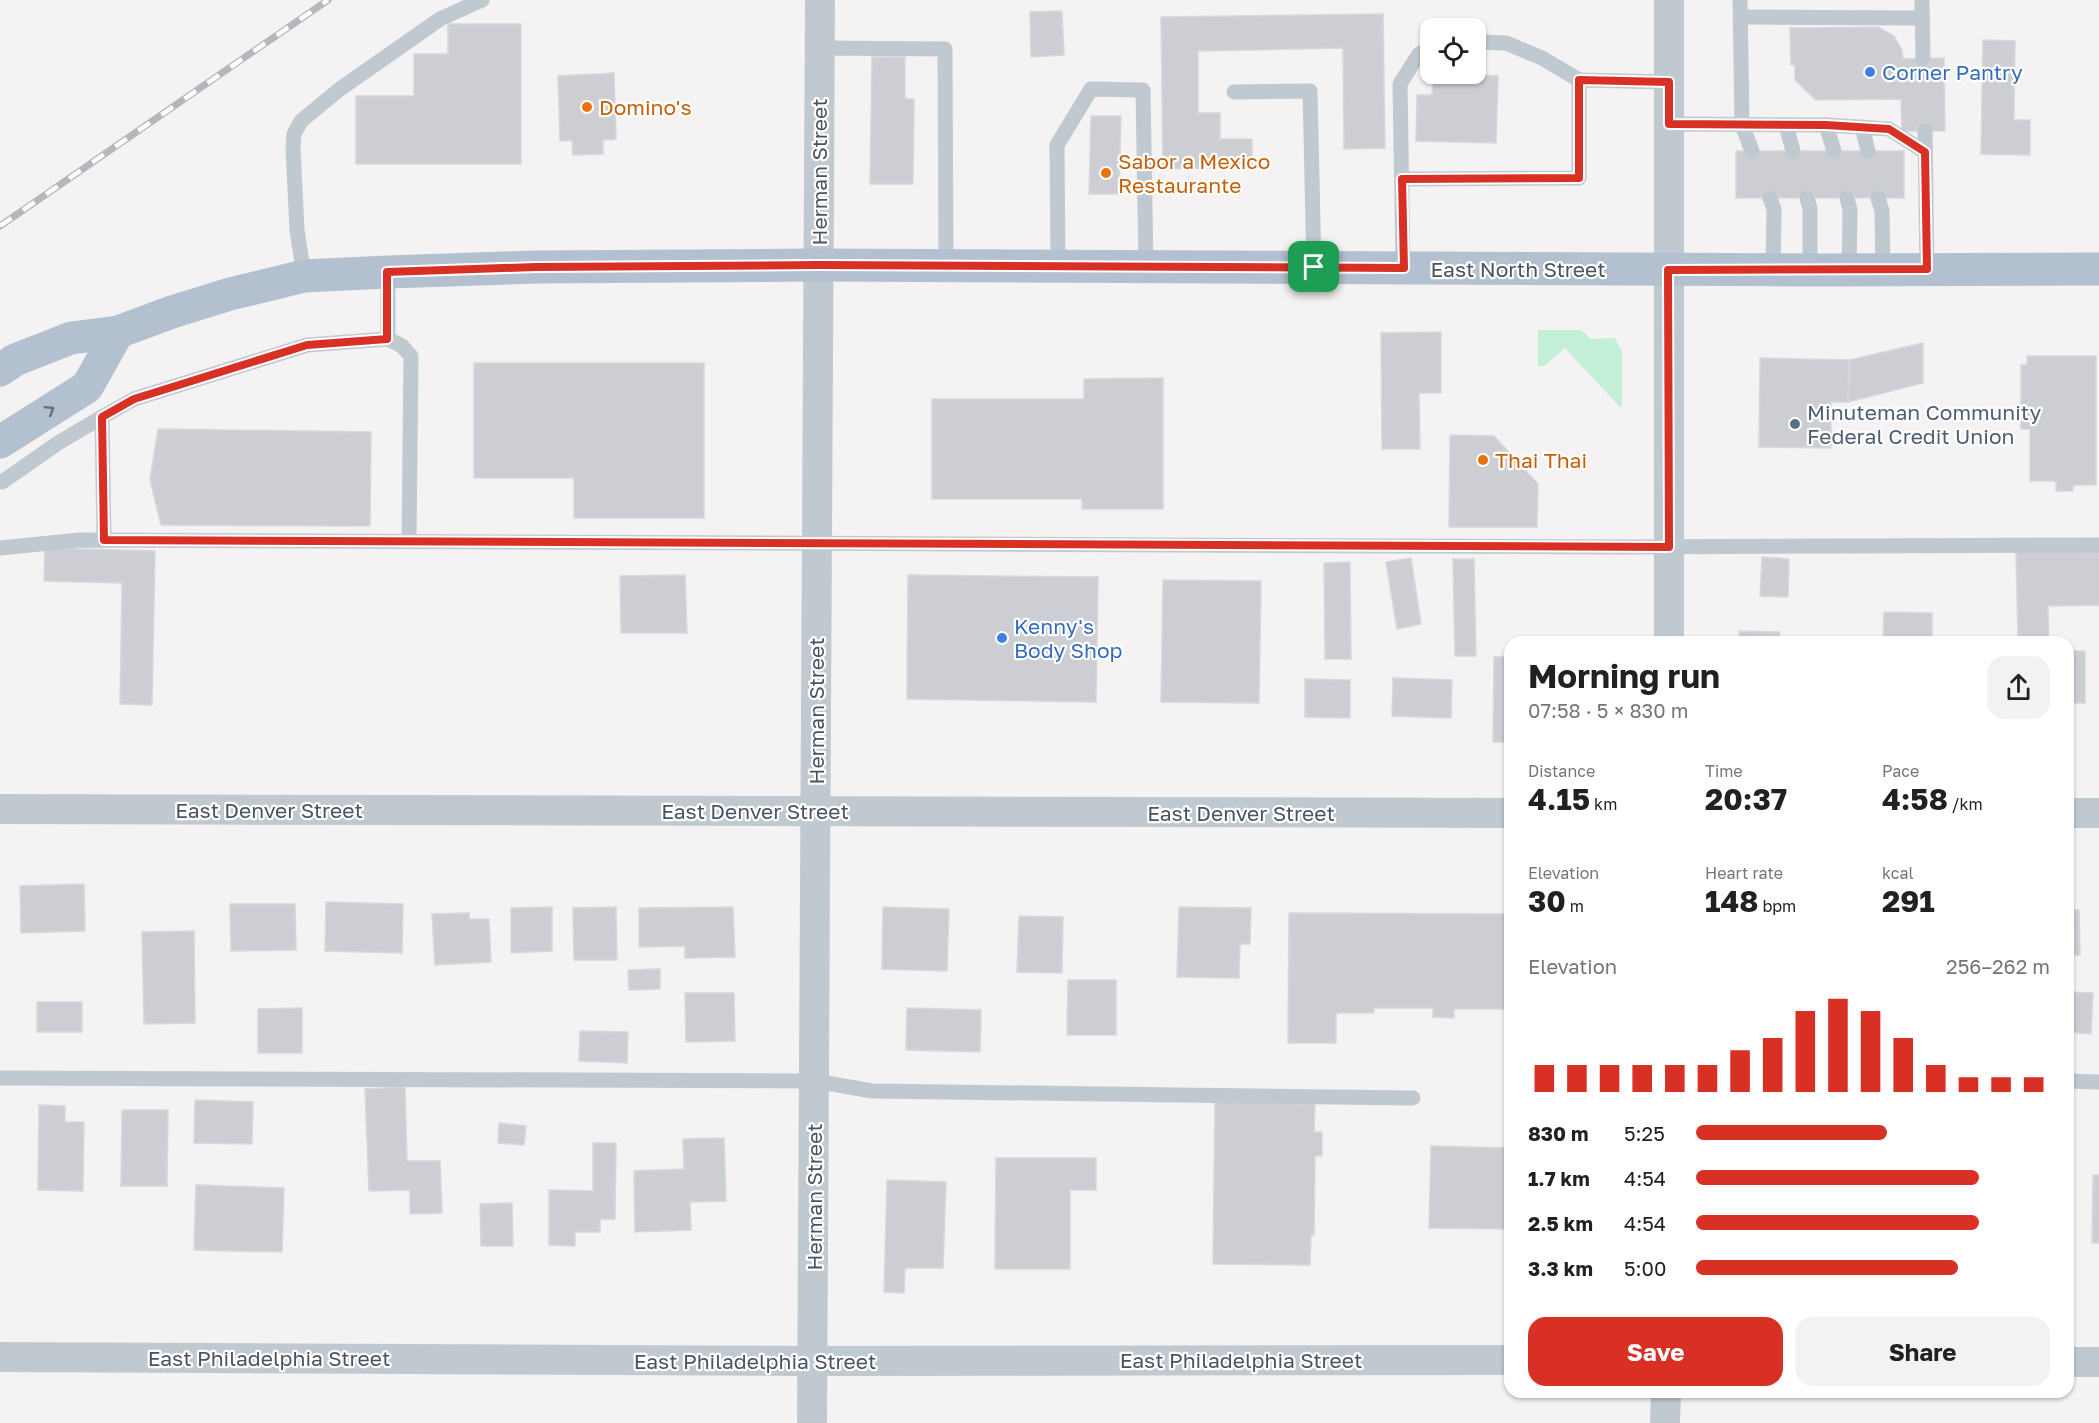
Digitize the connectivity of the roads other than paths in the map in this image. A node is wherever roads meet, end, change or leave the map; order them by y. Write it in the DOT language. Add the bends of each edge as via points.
graph roads {
  1 [pos="482,0"];
  2 [pos="820,0"];
  3 [pos="1669,0"];
  4 [pos="1740,0"];
  5 [pos="1922,0"];
  6 [pos="1740,17"];
  7 [pos="1922,18"];
  8 [pos="1486,42"];
  9 [pos="820,48"];
  10 [pos="1420,53"];
  11 [pos="1923,58"];
  12 [pos="1579,80"];
  13 [pos="1669,82"];
  14 [pos="1234,92"];
  15 [pos="1669,124"];
  16 [pos="1742,125"];
  17 [pos="1786,125"];
  18 [pos="1826,125"];
  19 [pos="1862,127"];
  20 [pos="1925,131"];
  21 [pos="1752,151"];
  22 [pos="1793,151"];
  23 [pos="1834,151"];
  24 [pos="1868,151"];
  25 [pos="1925,152"];
  26 [pos="1402,179"];
  27 [pos="1770,198"];
  28 [pos="1807,198"];
  29 [pos="1847,198"];
  30 [pos="1878,198"];
  31 [pos="818,265"];
  32 [pos="946,266"];
  33 [pos="1058,266"];
  34 [pos="1146,267"];
  35 [pos="1314,267"];
  36 [pos="1404,268"];
  37 [pos="1927,269"];
  38 [pos="2099,269"];
  39 [pos="1668,270"];
  40 [pos="1773,270"];
  41 [pos="1810,270"];
  42 [pos="1849,270"];
  43 [pos="1883,270"];
  44 [pos="387,272"];
  45 [pos="304,276"];
  46 [pos="118,332"];
  47 [pos="71,338"];
  48 [pos="387,339"];
  49 [pos="0,370"];
  50 [pos="0,388"];
  51 [pos="102,417"];
  52 [pos="0,442"];
  53 [pos="2,482"];
  54 [pos="104,540"];
  55 [pos="409,541"];
  56 [pos="817,543"];
  57 [pos="2099,545"];
  58 [pos="1669,547"];
  59 [pos="0,548"];
  60 [pos="1669,636"];
  61 [pos="0,809"];
  62 [pos="815,811"];
  63 [pos="1504,813"];
  64 [pos="2074,813"];
  65 [pos="2099,813"];
  66 [pos="0,1078"];
  67 [pos="2074,1081"];
  68 [pos="814,1082"];
  69 [pos="2099,1082"];
  70 [pos="1413,1098"];
  71 [pos="0,1357"];
  72 [pos="1504,1360"];
  73 [pos="812,1361"];
  74 [pos="2074,1362"];
  75 [pos="2099,1362"];
  76 [pos="1666,1398"];
  77 [pos="812,1423"];
  78 [pos="1665,1423"];
  1 -- 45 [label="lane" via="440,19 301,121 292,148"];
  2 -- 9 [label="street, Herman Street"];
  3 -- 13 [label="street"];
  4 -- 6 [label="lane"];
  5 -- 7 [label="lane"];
  6 -- 7 [label="lane"];
  6 -- 16 [label="lane"];
  7 -- 11 [label="lane"];
  8 -- 12 [label="lane" via="1506,43"];
  9 -- 31 [label="street, Herman Street"];
  9 -- 32 [label="lane" via="945,49"];
  10 -- 26 [label="lane" via="1400,84"];
  12 -- 13 [label="lane"];
  12 -- 26 [label="lane" via="1579,178"];
  13 -- 15 [label="street"];
  14 -- 35 [label="lane" via="1310,91"];
  15 -- 16 [label="lane"];
  15 -- 39 [label="street"];
  16 -- 17 [label="lane"];
  16 -- 21 [label="lane"];
  17 -- 18 [label="lane"];
  17 -- 22 [label="lane"];
  18 -- 19 [label="lane"];
  18 -- 23 [label="lane"];
  19 -- 24 [label="lane"];
  19 -- 25 [label="lane" via="1889,129"];
  20 -- 25 [label="lane"];
  25 -- 37 [label="lane"];
  26 -- 36 [label="lane"];
  27 -- 40 [label="lane"];
  28 -- 41 [label="lane"];
  29 -- 42 [label="lane"];
  30 -- 43 [label="lane" via="1882,211"];
  31 -- 32 [label="main road, East North Street"];
  31 -- 44 [label="main road, East North Street"];
  31 -- 56 [label="street, Herman Street"];
  32 -- 33 [label="main road, East North Street"];
  33 -- 34 [label="main road, East North Street"];
  33 -- 34 [label="lane" via="1057,145 1091,89 1143,90"];
  34 -- 35 [label="main road, East North Street"];
  35 -- 36 [label="main road, East North Street"];
  36 -- 39 [label="main road, East North Street"];
  37 -- 38 [label="main road, East North Street"];
  37 -- 43 [label="main road, East North Street"];
  39 -- 40 [label="main road, East North Street"];
  39 -- 58 [label="street"];
  40 -- 41 [label="main road, East North Street"];
  41 -- 42 [label="main road, East North Street"];
  42 -- 43 [label="main road, East North Street"];
  44 -- 45 [label="main road, East North Street"];
  44 -- 48 [label="lane"];
  45 -- 46 [label="main road, East North Street" via="218,298"];
  46 -- 47 [label="main road, East North Street"];
  52 -- 46 [label="main road, one-way" via="87,387"];
  47 -- 49 [label="main road, East North Street"];
  47 -- 50 [label="main road"];
  48 -- 51 [label="lane" via="307,345 134,399"];
  48 -- 55 [label="lane" via="411,356"];
  51 -- 53 [label="lane"];
  51 -- 54 [label="lane"];
  54 -- 55 [label="lane"];
  54 -- 59 [label="lane"];
  55 -- 56 [label="lane"];
  56 -- 58 [label="lane"];
  56 -- 62 [label="street, Herman Street"];
  57 -- 58 [label="lane"];
  58 -- 60 [label="street"];
  61 -- 62 [label="street, East Denver Street"];
  62 -- 63 [label="street, East Denver Street"];
  62 -- 68 [label="street, Herman Street"];
  64 -- 65 [label="street"];
  66 -- 68 [label="lane"];
  67 -- 69 [label="lane"];
  68 -- 70 [label="lane" via="872,1091"];
  68 -- 73 [label="street, Herman Street"];
  71 -- 73 [label="street, East Philadelphia Street"];
  72 -- 73 [label="street, East Philadelphia Street"];
  73 -- 77 [label="street, Herman Street"];
  74 -- 75 [label="street"];
  76 -- 78 [label="street"];
}
